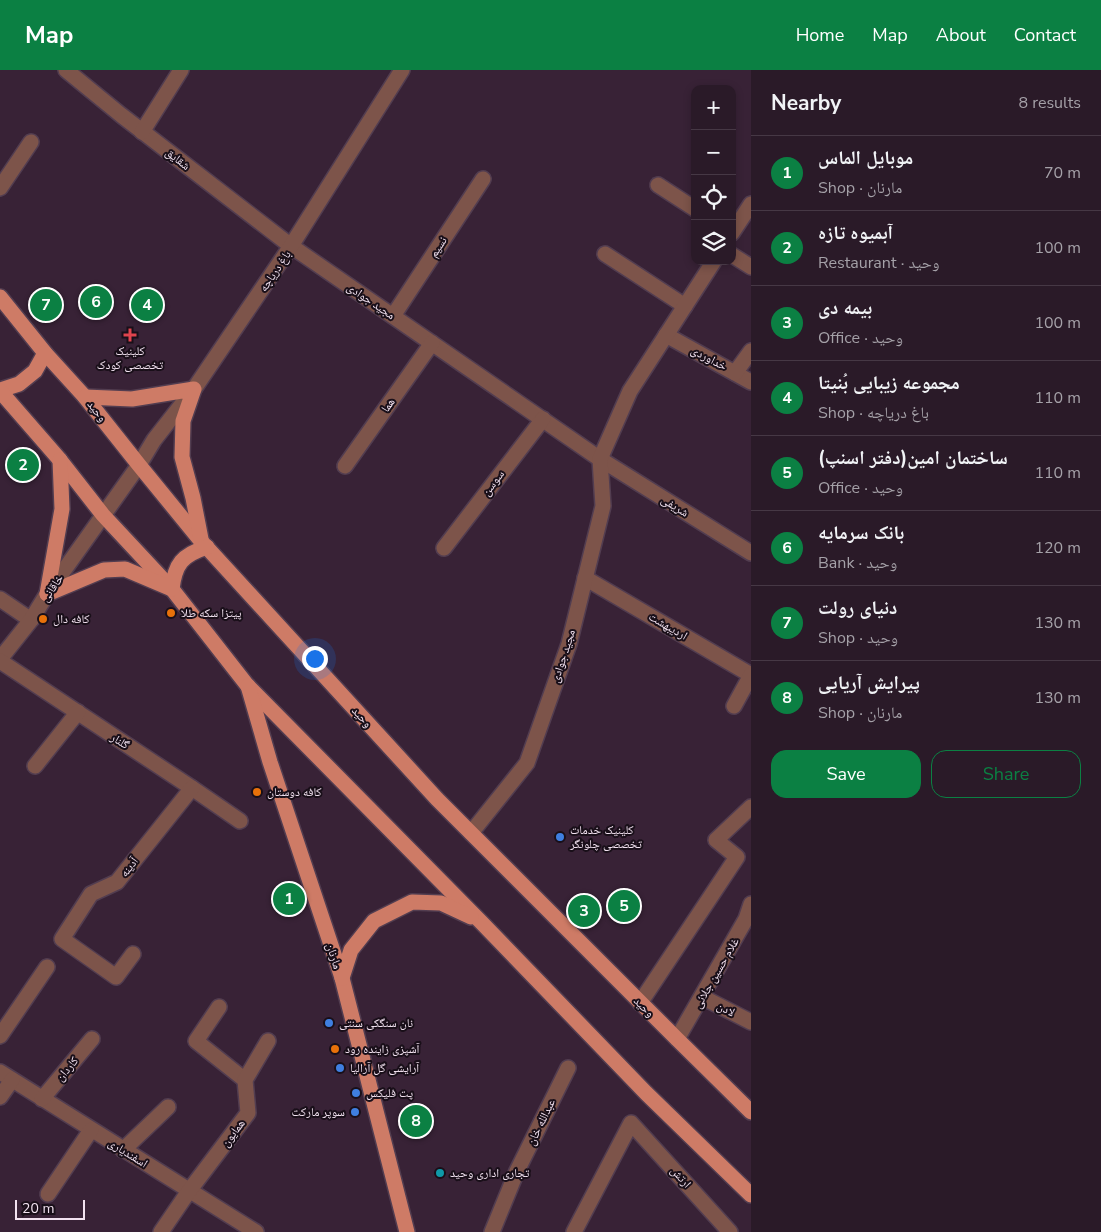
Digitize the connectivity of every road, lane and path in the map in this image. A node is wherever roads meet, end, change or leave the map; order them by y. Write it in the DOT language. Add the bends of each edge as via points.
graph roads {
  1 [pos="66,70"];
  2 [pos="180,70"];
  3 [pos="402,70"];
  4 [pos="142,132"];
  5 [pos="30,142"];
  6 [pos="483,179"];
  7 [pos="658,185"];
  8 [pos="0,188"];
  9 [pos="751,204"];
  10 [pos="691,206"];
  11 [pos="736,227"];
  12 [pos="291,246"];
  13 [pos="605,254"];
  14 [pos="736,258"];
  15 [pos="711,265"];
  16 [pos="751,267"];
  17 [pos="0,297"];
  18 [pos="685,306"];
  19 [pos="393,316"];
  20 [pos="666,336"];
  21 [pos="432,343"];
  22 [pos="751,351"];
  23 [pos="44,353"];
  24 [pos="735,373"];
  25 [pos="751,382"];
  26 [pos="194,389"];
  27 [pos="0,390"];
  28 [pos="85,397"];
  29 [pos="543,419"];
  30 [pos="600,458"];
  31 [pos="60,460"];
  32 [pos="139,465"];
  33 [pos="345,466"];
  34 [pos="103,515"];
  35 [pos="204,544"];
  36 [pos="444,548"];
  37 [pos="751,553"];
  38 [pos="585,578"];
  39 [pos="172,589"];
  40 [pos="47,594"];
  41 [pos="0,600"];
  42 [pos="31,620"];
  43 [pos="0,660"];
  44 [pos="751,675"];
  45 [pos="247,685"];
  46 [pos="734,706"];
  47 [pos="78,712"];
  48 [pos="34,766"];
  49 [pos="192,788"];
  50 [pos="750,810"];
  51 [pos="240,821"];
  52 [pos="471,833"];
  53 [pos="750,910"];
  54 [pos="481,922"];
  55 [pos="133,954"];
  56 [pos="47,967"];
  57 [pos="342,978"];
  58 [pos="702,997"];
  59 [pos="640,1002"];
  60 [pos="219,1007"];
  61 [pos="751,1022"];
  62 [pos="1,1033"];
  63 [pos="92,1039"];
  64 [pos="677,1039"];
  65 [pos="268,1041"];
  66 [pos="568,1068"];
  67 [pos="6,1076"];
  68 [pos="245,1080"];
  69 [pos="0,1097"];
  70 [pos="42,1098"];
  71 [pos="168,1107"];
  72 [pos="751,1112"];
  73 [pos="91,1130"];
  74 [pos="123,1150"];
  75 [pos="189,1191"];
  76 [pos="48,1194"];
  77 [pos="751,1195"];
  78 [pos="250,1230"];
  79 [pos="580,1230"];
  80 [pos="161,1232"];
  81 [pos="406,1232"];
  82 [pos="492,1232"];
  83 [pos="730,1232"];
  1 -- 4 [label="street, شقایق"];
  2 -- 4 [label="street"];
  3 -- 12 [label="street, باغ دریاچه"];
  4 -- 12 [label="street, شقایق"];
  5 -- 8 [label="street"];
  6 -- 19 [label="street, نسیم"];
  7 -- 10 [label="street"];
  9 -- 11 [label="street"];
  12 -- 19 [label="street, مجید جوادی"];
  12 -- 26 [label="street, باغ دریاچه"];
  13 -- 18 [label="street"];
  14 -- 16 [label="street"];
  15 -- 18 [label="street, مجید جوادی"];
  17 -- 23 [label="main road, وحید"];
  18 -- 20 [label="street, مجید جوادی"];
  19 -- 21 [label="street, مجید جوادی"];
  20 -- 24 [label="street, خداوردی"];
  20 -- 30 [label="street, مجید جوادی" via="630,391"];
  21 -- 29 [label="street, مجید جوادی"];
  21 -- 33 [label="street, هما"];
  22 -- 24 [label="street"];
  23 -- 27 [label="main road" via="34,371 19,384"];
  23 -- 28 [label="main road, وحید"];
  24 -- 25 [label="street, خداوردی"];
  26 -- 28 [label="main road" via="132,399"];
  26 -- 32 [label="street, باغ دریاچه" via="154,440"];
  26 -- 35 [label="main road" via="183,421 182,457"];
  27 -- 31 [label="main road"];
  28 -- 32 [label="main road, وحید"];
  29 -- 30 [label="street, مجید جوادی"];
  29 -- 36 [label="street, سوسن"];
  30 -- 37 [label="street, شریفی"];
  30 -- 38 [label="street, مجید جوادی" via="603,506"];
  31 -- 34 [label="main road"];
  31 -- 40 [label="main road" via="62,509"];
  32 -- 34 [label="street, خاقانی"];
  32 -- 35 [label="main road, وحید"];
  34 -- 39 [label="main road"];
  34 -- 40 [label="street, خاقانی"];
  35 -- 39 [label="main road" via="181,561"];
  35 -- 52 [label="main road, وحید"];
  38 -- 44 [label="street, اردیبهشت"];
  38 -- 52 [label="street, مجید جوادی" via="568,644 527,763"];
  39 -- 40 [label="main road" via="125,569 104,570"];
  39 -- 45 [label="main road"];
  40 -- 42 [label="street, خاقانی"];
  41 -- 42 [label="street"];
  42 -- 43 [label="street, خاقانی"];
  43 -- 47 [label="street, گلنار"];
  44 -- 46 [label="street"];
  45 -- 54 [label="main road"];
  45 -- 57 [label="main road, مارنان"];
  47 -- 48 [label="street"];
  47 -- 49 [label="street, گلنار"];
  49 -- 51 [label="street, گلنار"];
  49 -- 55 [label="street, آدینه" via="118,882 91,894 62,939 116,977"];
  50 -- 59 [label="street" via="716,840 737,857"];
  52 -- 59 [label="main road, وحید"];
  53 -- 58 [label="street, غلام حسین جلائی"];
  54 -- 57 [label="main road" via="440,903 412,902 374,921 351,950"];
  54 -- 77 [label="main road" via="646,1093"];
  56 -- 62 [label="street"];
  57 -- 81 [label="main road, مارنان"];
  58 -- 61 [label="street, لادن"];
  58 -- 64 [label="street, غلام حسین جلائی"];
  59 -- 64 [label="main road, وحید"];
  60 -- 68 [label="street" via="196,1041"];
  63 -- 70 [label="street, کاردان"];
  64 -- 72 [label="main road, وحید"];
  65 -- 68 [label="street"];
  66 -- 82 [label="street, عبدالله خان"];
  67 -- 69 [label="street"];
  67 -- 70 [label="street, اسفندیاری"];
  68 -- 75 [label="street, همایون" via="248,1113"];
  70 -- 73 [label="street, اسفندیاری"];
  71 -- 74 [label="street"];
  73 -- 74 [label="street, اسفندیاری"];
  73 -- 76 [label="street"];
  74 -- 75 [label="street, اسفندیاری"];
  75 -- 78 [label="street, اسفندیاری"];
  75 -- 80 [label="street, همایون"];
  79 -- 83 [label="street, ارتش" via="631,1123"];
}
